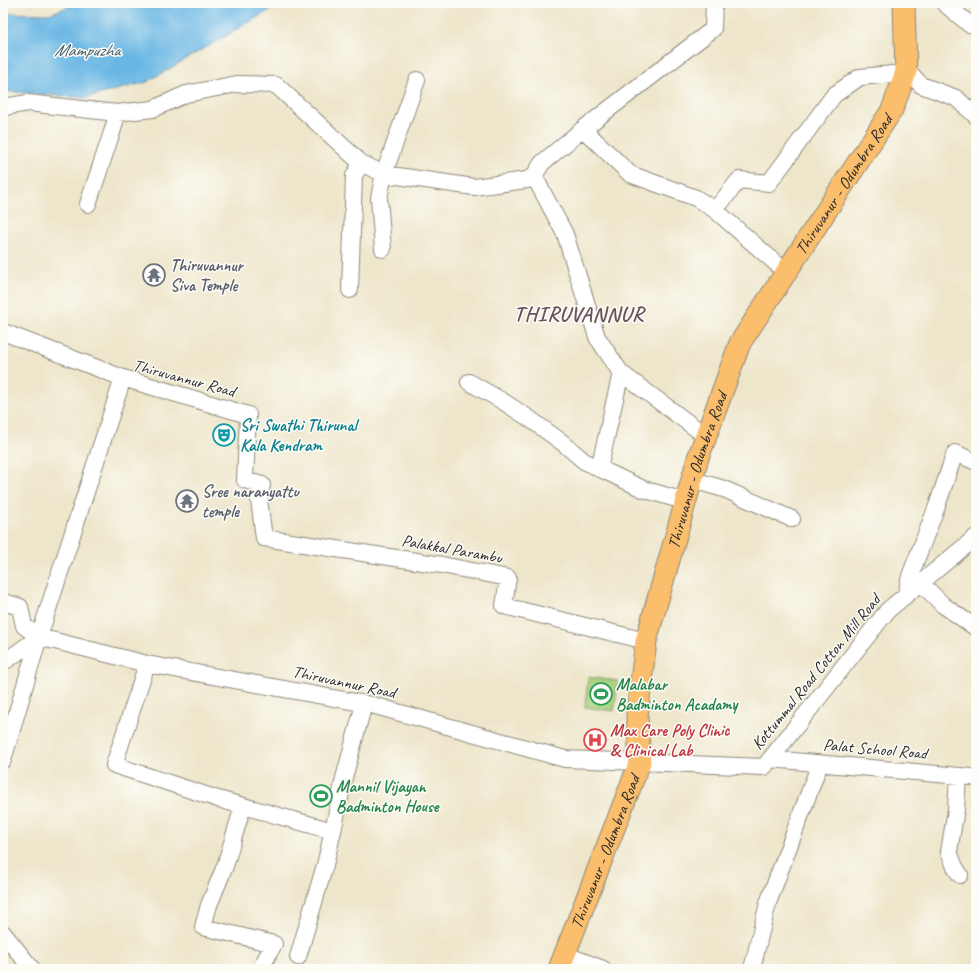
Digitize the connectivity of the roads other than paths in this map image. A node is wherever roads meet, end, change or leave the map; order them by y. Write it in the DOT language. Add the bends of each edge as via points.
graph roads {
  1 [pos="714,3"];
  2 [pos="905,3"];
  3 [pos="944,3"];
  4 [pos="976,25"];
  5 [pos="906,74"];
  6 [pos="417,80"];
  7 [pos="3,109"];
  8 [pos="116,113"];
  9 [pos="976,116"];
  10 [pos="583,129"];
  11 [pos="361,163"];
  12 [pos="384,174"];
  13 [pos="534,176"];
  14 [pos="88,204"];
  15 [pos="716,210"];
  16 [pos="383,249"];
  17 [pos="786,272"];
  18 [pos="350,290"];
  19 [pos="3,332"];
  20 [pos="621,373"];
  21 [pos="123,378"];
  22 [pos="469,382"];
  23 [pos="706,436"];
  24 [pos="976,462"];
  25 [pos="599,470"];
  26 [pos="692,480"];
  27 [pos="687,502"];
  28 [pos="792,519"];
  29 [pos="976,537"];
  30 [pos="264,538"];
  31 [pos="921,583"];
  32 [pos="906,595"];
  33 [pos="3,602"];
  34 [pos="976,628"];
  35 [pos="39,636"];
  36 [pos="646,641"];
  37 [pos="3,658"];
  38 [pos="147,664"];
  39 [pos="364,704"];
  40 [pos="771,759"];
  41 [pos="3,760"];
  42 [pos="640,762"];
  43 [pos="820,763"];
  44 [pos="958,776"];
  45 [pos="976,778"];
  46 [pos="243,806"];
  47 [pos="333,831"];
  48 [pos="960,876"];
  49 [pos="3,933"];
  50 [pos="298,957"];
  51 [pos="562,962"];
  52 [pos="32,969"];
  53 [pos="260,969"];
  54 [pos="603,969"];
  55 [pos="752,969"];
  1 -- 10 [label="street" via="713,29"];
  2 -- 5 [label="main road, Thiruvanur - Odumbra Road"];
  3 -- 4 [label="street" via="969,24"];
  5 -- 9 [label="street" via="912,75 921,85 956,98"];
  5 -- 15 [label="street" via="860,77 834,95 769,183 739,180"];
  5 -- 17 [label="main road, Thiruvanur - Odumbra Road" via="892,110"];
  6 -- 12 [label="street"];
  7 -- 8 [label="street" via="28,103"];
  8 -- 11 [label="street" via="153,108 186,94 237,84 276,85"];
  8 -- 14 [label="street"];
  10 -- 13 [label="street" via="542,163"];
  10 -- 15 [label="street" via="630,174 696,198"];
  11 -- 12 [label="street"];
  11 -- 18 [label="street" via="354,176"];
  12 -- 13 [label="street" via="474,187 527,180"];
  12 -- 16 [label="street" via="379,198"];
  13 -- 20 [label="street" via="565,234 597,337"];
  15 -- 17 [label="street"];
  17 -- 23 [label="main road, Thiruvanur - Odumbra Road" via="740,343"];
  19 -- 21 [label="street"];
  20 -- 23 [label="street"];
  20 -- 25 [label="street"];
  21 -- 30 [label="street, Thiruvannur Road" via="248,415 246,480 262,485 259,500"];
  21 -- 35 [label="street, Thiruvannur Road"];
  22 -- 25 [label="street" via="511,406"];
  23 -- 26 [label="main road, Thiruvanur - Odumbra Road"];
  24 -- 32 [label="street" via="955,453 910,576"];
  25 -- 27 [label="street" via="643,489"];
  26 -- 27 [label="main road, Thiruvanur - Odumbra Road"];
  26 -- 28 [label="street" via="724,489"];
  27 -- 36 [label="main road, Thiruvanur - Odumbra Road"];
  29 -- 31 [label="street, Kottummal Road Cotton Mill Road"];
  30 -- 36 [label="street, Palakkal Parambu" via="442,565 508,578 504,606"];
  31 -- 32 [label="street, Kottummal Road Cotton Mill Road"];
  31 -- 34 [label="street" via="943,605"];
  32 -- 40 [label="street, Kottummal Road Cotton Mill Road" via="888,610"];
  33 -- 35 [label="street" via="20,607 24,626"];
  35 -- 37 [label="street" via="7,660"];
  35 -- 38 [label="street, Thiruvannur Road"];
  35 -- 41 [label="street, Thiruvannur Road"];
  36 -- 42 [label="main road, Thiruvanur - Odumbra Road" via="636,716"];
  38 -- 39 [label="street, Thiruvannur Road"];
  38 -- 46 [label="street" via="114,765"];
  39 -- 42 [label="street, Thiruvannur Road" via="565,759"];
  39 -- 47 [label="street"];
  40 -- 42 [label="street, Kottummal Road Cotton Mill Road" via="764,767"];
  40 -- 43 [label="street, Palat School Road"];
  42 -- 51 [label="main road, Thiruvanur - Odumbra Road"];
  43 -- 44 [label="street, Palat School Road"];
  43 -- 55 [label="street" via="768,903"];
  44 -- 45 [label="street, Palat School Road"];
  44 -- 48 [label="street" via="949,852"];
  46 -- 47 [label="street"];
  46 -- 53 [label="street" via="203,927 274,944"];
  47 -- 50 [label="street"];
  49 -- 52 [label="street"];
  51 -- 54 [label="street"];
}
